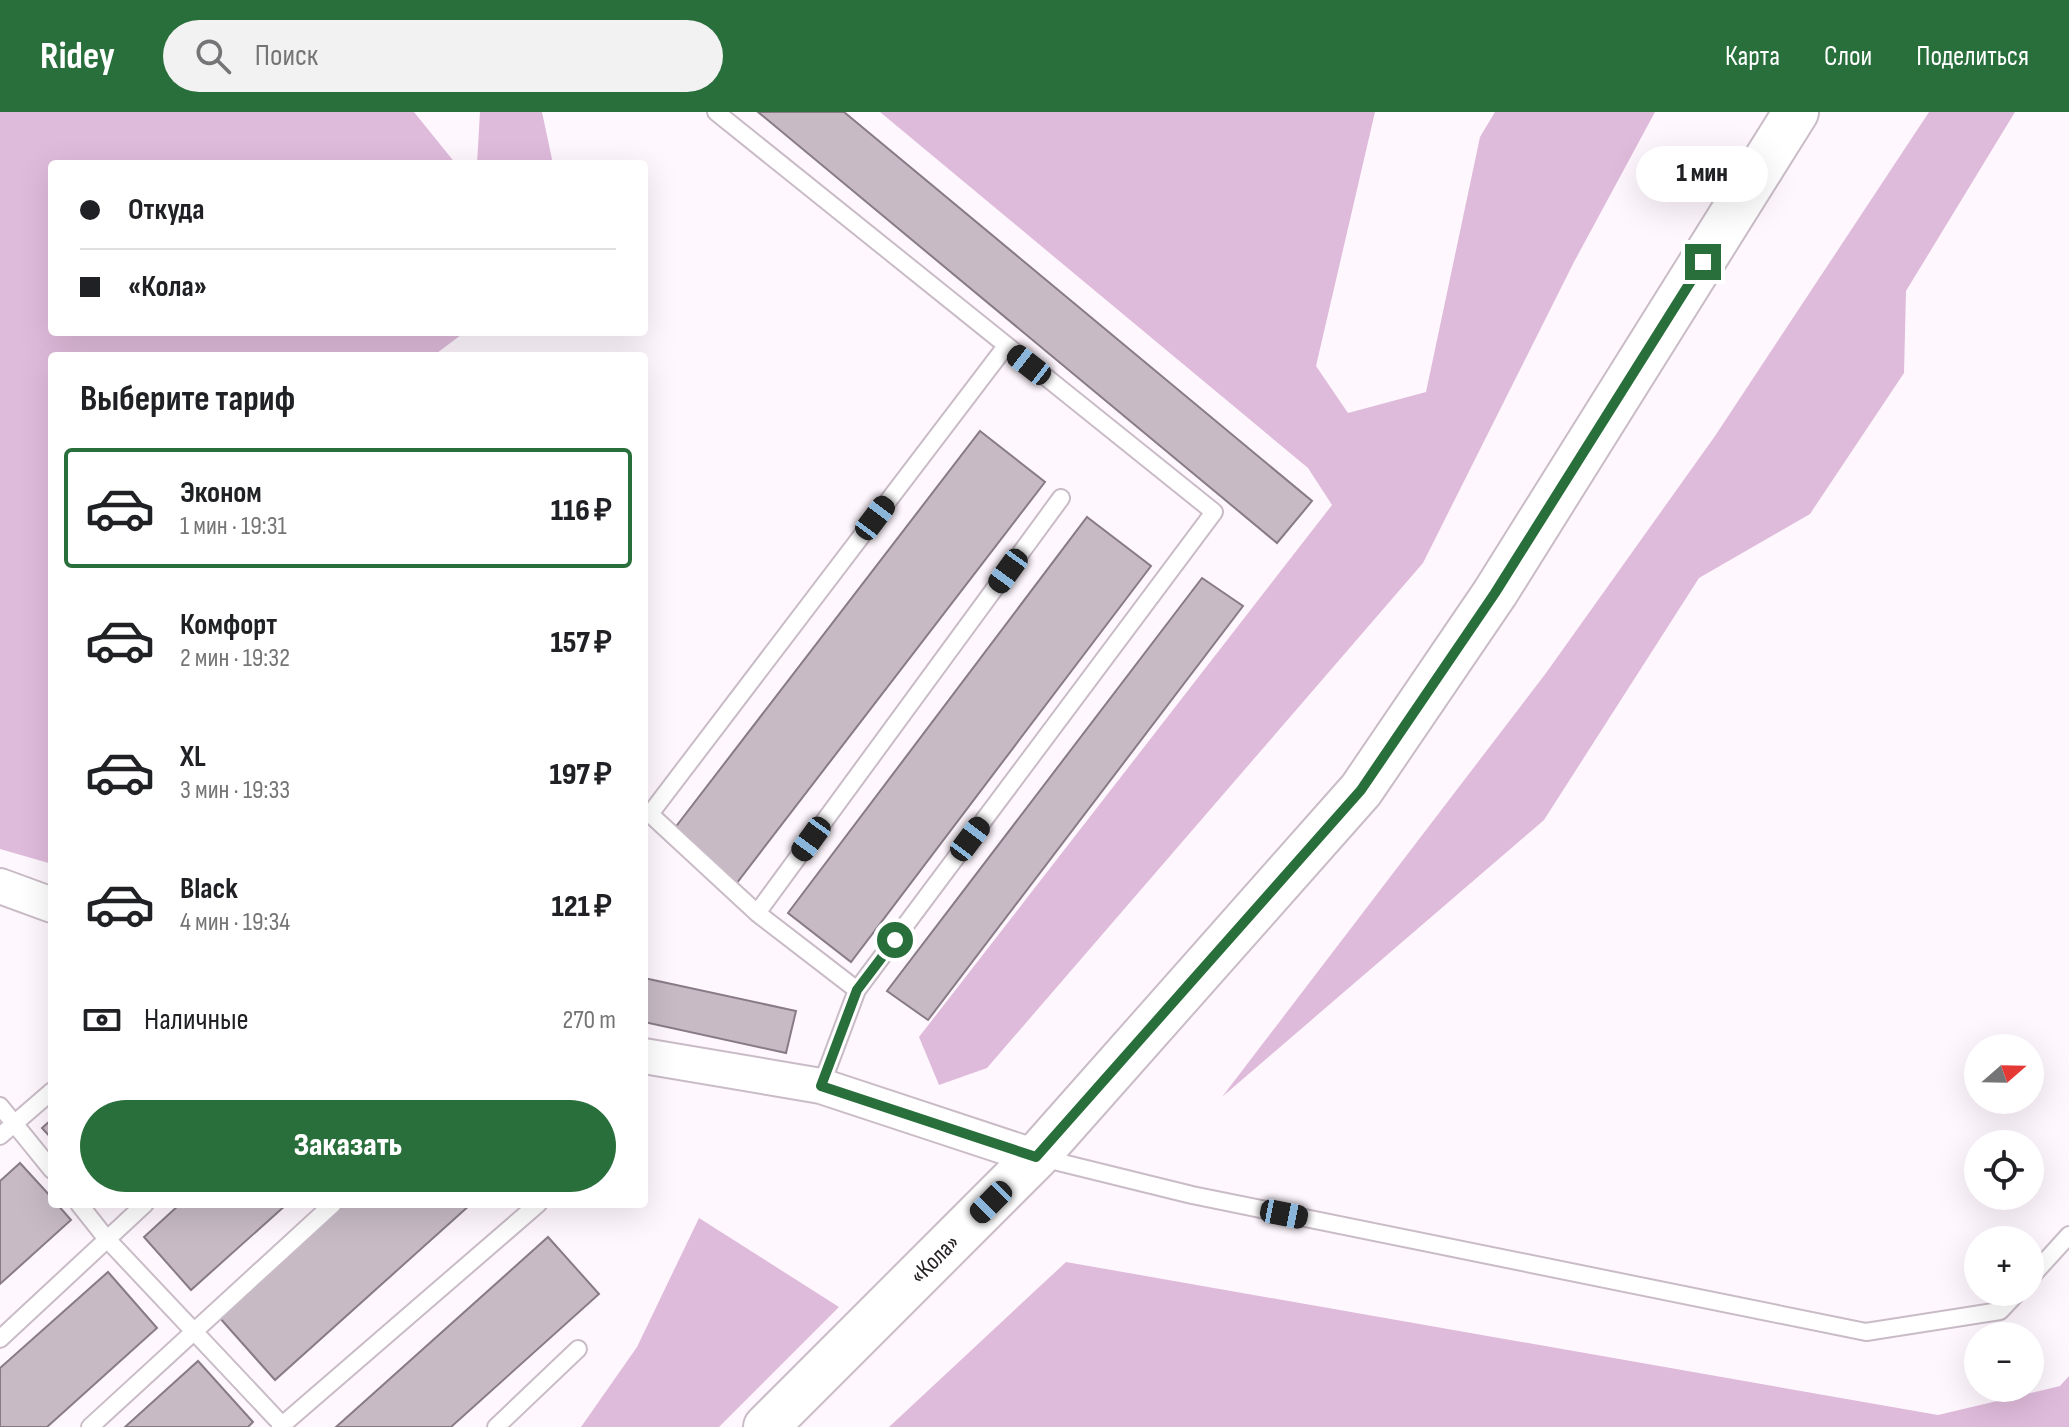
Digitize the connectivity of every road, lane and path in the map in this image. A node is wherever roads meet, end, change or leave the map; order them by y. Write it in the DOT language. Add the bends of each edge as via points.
graph roads {
  1 [pos="716,112"];
  2 [pos="1796,112"];
  3 [pos="1006,346"];
  4 [pos="1061,498"];
  5 [pos="0,886"];
  6 [pos="48,904"];
  7 [pos="757,913"];
  8 [pos="857,990"];
  9 [pos="648,1057"];
  10 [pos="821,1086"];
  11 [pos="48,1094"];
  12 [pos="0,1106"];
  13 [pos="15,1123"];
  14 [pos="0,1136"];
  15 [pos="1036,1157"];
  16 [pos="48,1165"];
  17 [pos="82,1208"];
  18 [pos="140,1208"];
  19 [pos="329,1208"];
  20 [pos="533,1208"];
  21 [pos="2069,1235"];
  22 [pos="106,1238"];
  23 [pos="2044,1263"];
  24 [pos="2005,1306"];
  25 [pos="193,1331"];
  26 [pos="0,1339"];
  27 [pos="578,1349"];
  28 [pos="282,1426"];
  29 [pos="90,1427"];
  30 [pos="496,1427"];
  31 [pos="766,1427"];
  1 -- 3 [label="lane"];
  2 -- 15 [label="highway, «Кола»" via="1495,593 1361,790"];
  3 -- 7 [label="lane" via="650,814"];
  3 -- 8 [label="lane" via="1214,512"];
  4 -- 7 [label="lane"];
  5 -- 6 [label="street"];
  7 -- 8 [label="lane"];
  8 -- 10 [label="lane"];
  9 -- 10 [label="street"];
  10 -- 15 [label="street"];
  11 -- 13 [label="lane"];
  12 -- 13 [label="lane"];
  13 -- 14 [label="lane"];
  13 -- 16 [label="lane"];
  15 -- 24 [label="lane" via="1192,1195 1866,1332 2000,1311"];
  15 -- 31 [label="highway, «Кола»"];
  17 -- 22 [label="lane"];
  18 -- 22 [label="lane"];
  19 -- 25 [label="lane"];
  20 -- 28 [label="lane"];
  21 -- 23 [label="lane"];
  22 -- 25 [label="lane"];
  22 -- 26 [label="lane"];
  25 -- 28 [label="lane"];
  25 -- 29 [label="lane"];
  27 -- 30 [label="lane"];
}
